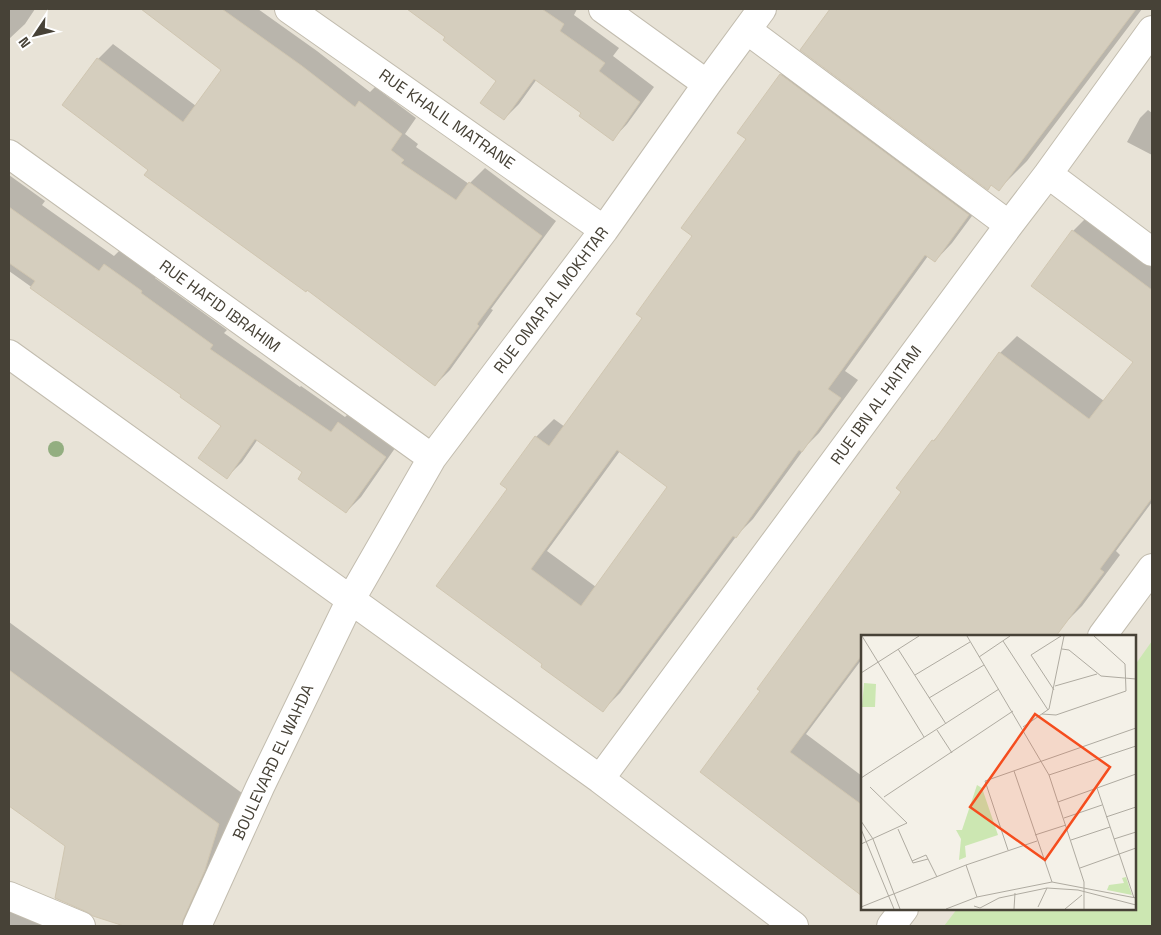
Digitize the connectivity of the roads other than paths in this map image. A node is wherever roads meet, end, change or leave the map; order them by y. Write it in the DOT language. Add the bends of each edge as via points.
graph roads {
  1 [pos="289,9"];
  2 [pos="603,9"];
  3 [pos="755,19"];
  4 [pos="1152,30"];
  5 [pos="707,84"];
  6 [pos="9,154"];
  7 [pos="1048,174"];
  8 [pos="1009,225"];
  9 [pos="604,230"];
  10 [pos="1152,252"];
  11 [pos="9,354"];
  12 [pos="432,458"];
  13 [pos="1152,568"];
  14 [pos="352,599"];
  15 [pos="1103,635"];
  16 [pos="600,779"];
  17 [pos="9,896"];
  18 [pos="903,910"];
  19 [pos="82,926"];
  20 [pos="198,926"];
  21 [pos="794,926"];
  22 [pos="891,926"];
  1 -- 9 [label="street, RUE KHALIL MATRANE"];
  2 -- 5 [label="street"];
  3 -- 5 [label="street, RUE OMAR AL MOKHTAR"];
  3 -- 8 [label="street"];
  4 -- 7 [label="street, RUE IBN AL HAITAM"];
  5 -- 9 [label="street, RUE OMAR AL MOKHTAR"];
  6 -- 12 [label="street, RUE HAFID IBRAHIM"];
  7 -- 8 [label="street, RUE IBN AL HAITAM"];
  7 -- 10 [label="street"];
  8 -- 16 [label="street, RUE IBN AL HAITAM"];
  9 -- 12 [label="street, RUE OMAR AL MOKHTAR"];
  11 -- 14 [label="street"];
  12 -- 14 [label="street, RUE OMAR AL MOKHTAR"];
  13 -- 15 [label="street"];
  14 -- 16 [label="street"];
  14 -- 20 [label="street, BOULEVARD EL WAHDA" via="260,787"];
  16 -- 21 [label="street"];
  17 -- 19 [label="street"];
  18 -- 22 [label="street"];
}
